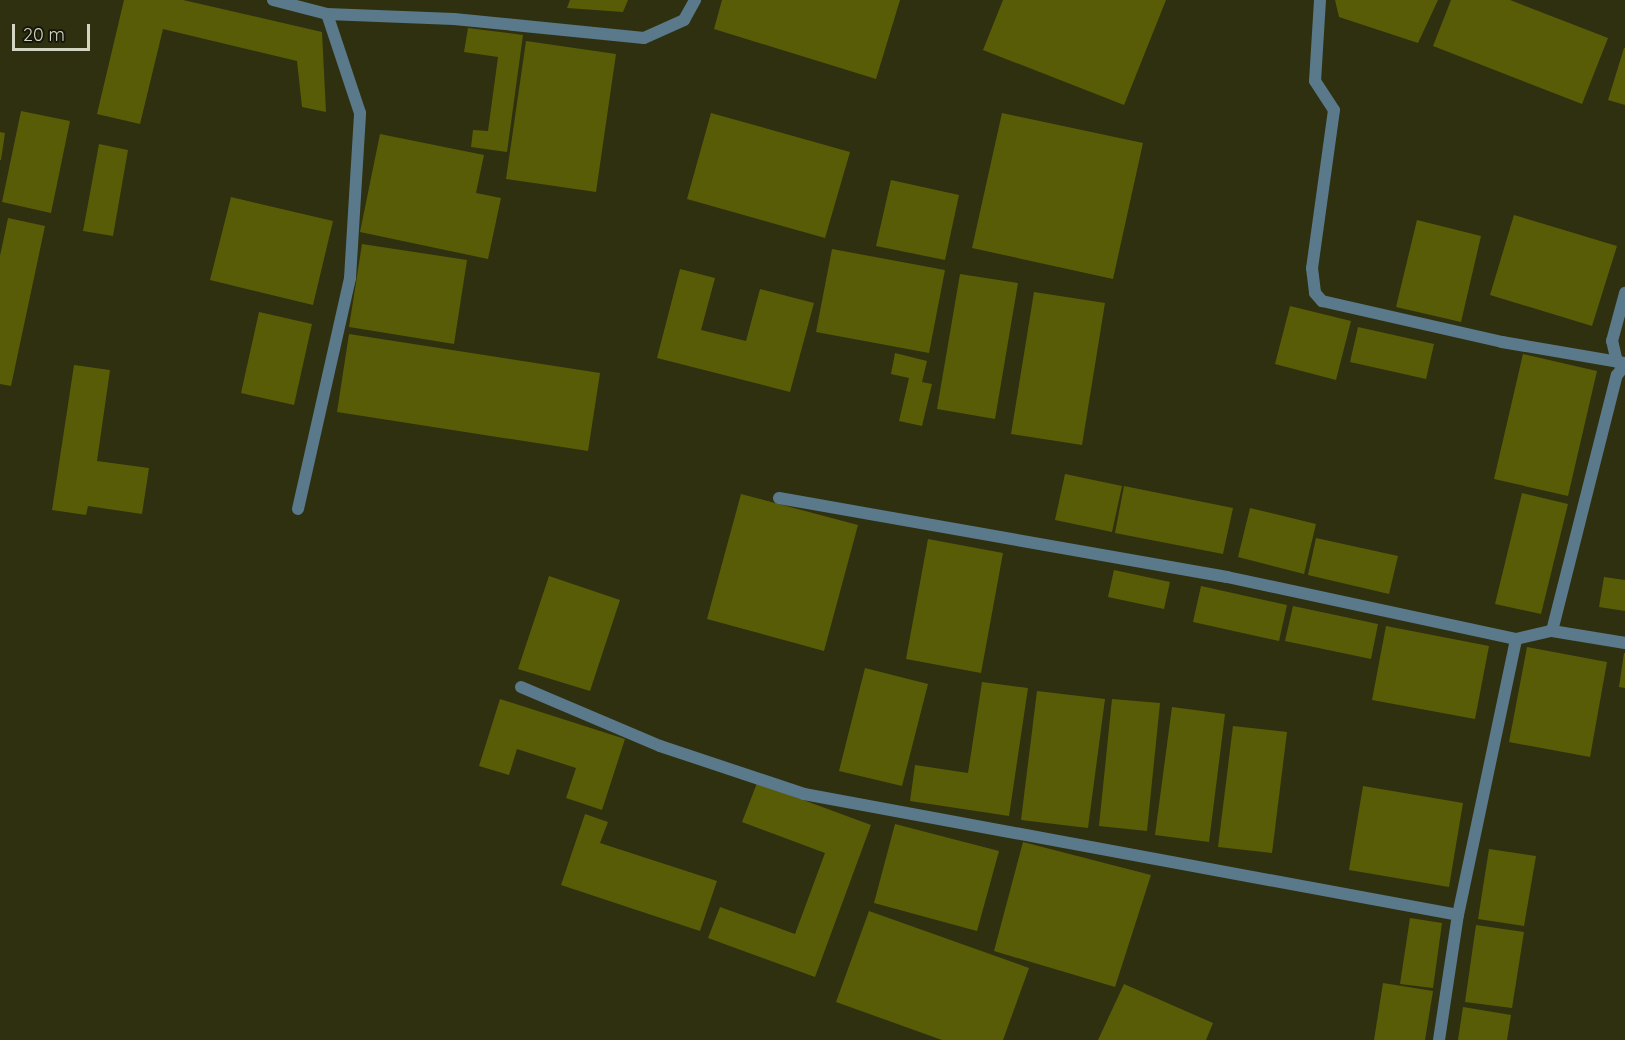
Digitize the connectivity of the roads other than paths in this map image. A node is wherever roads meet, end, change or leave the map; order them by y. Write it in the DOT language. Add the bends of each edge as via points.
graph roads {
  1 [pos="273,0"];
  2 [pos="695,0"];
  3 [pos="1320,0"];
  4 [pos="327,14"];
  5 [pos="1625,293"];
  6 [pos="1622,364"];
  7 [pos="779,498"];
  8 [pos="298,509"];
  9 [pos="1552,631"];
  10 [pos="1516,639"];
  11 [pos="1625,643"];
  12 [pos="521,687"];
  13 [pos="1458,915"];
  14 [pos="1439,1040"];
  1 -- 4 [label="street"];
  2 -- 4 [label="street" via="684,20 644,38 454,19"];
  3 -- 6 [label="street" via="1315,81 1335,110 1312,268 1315,293 1322,301"];
  4 -- 8 [label="street" via="360,113 350,278"];
  5 -- 6 [label="street" via="1612,341"];
  6 -- 9 [label="street"];
  7 -- 10 [label="street" via="1227,577"];
  9 -- 10 [label="street"];
  9 -- 11 [label="street"];
  10 -- 13 [label="street"];
  12 -- 13 [label="street" via="660,746 804,794"];
  13 -- 14 [label="street"];
}
